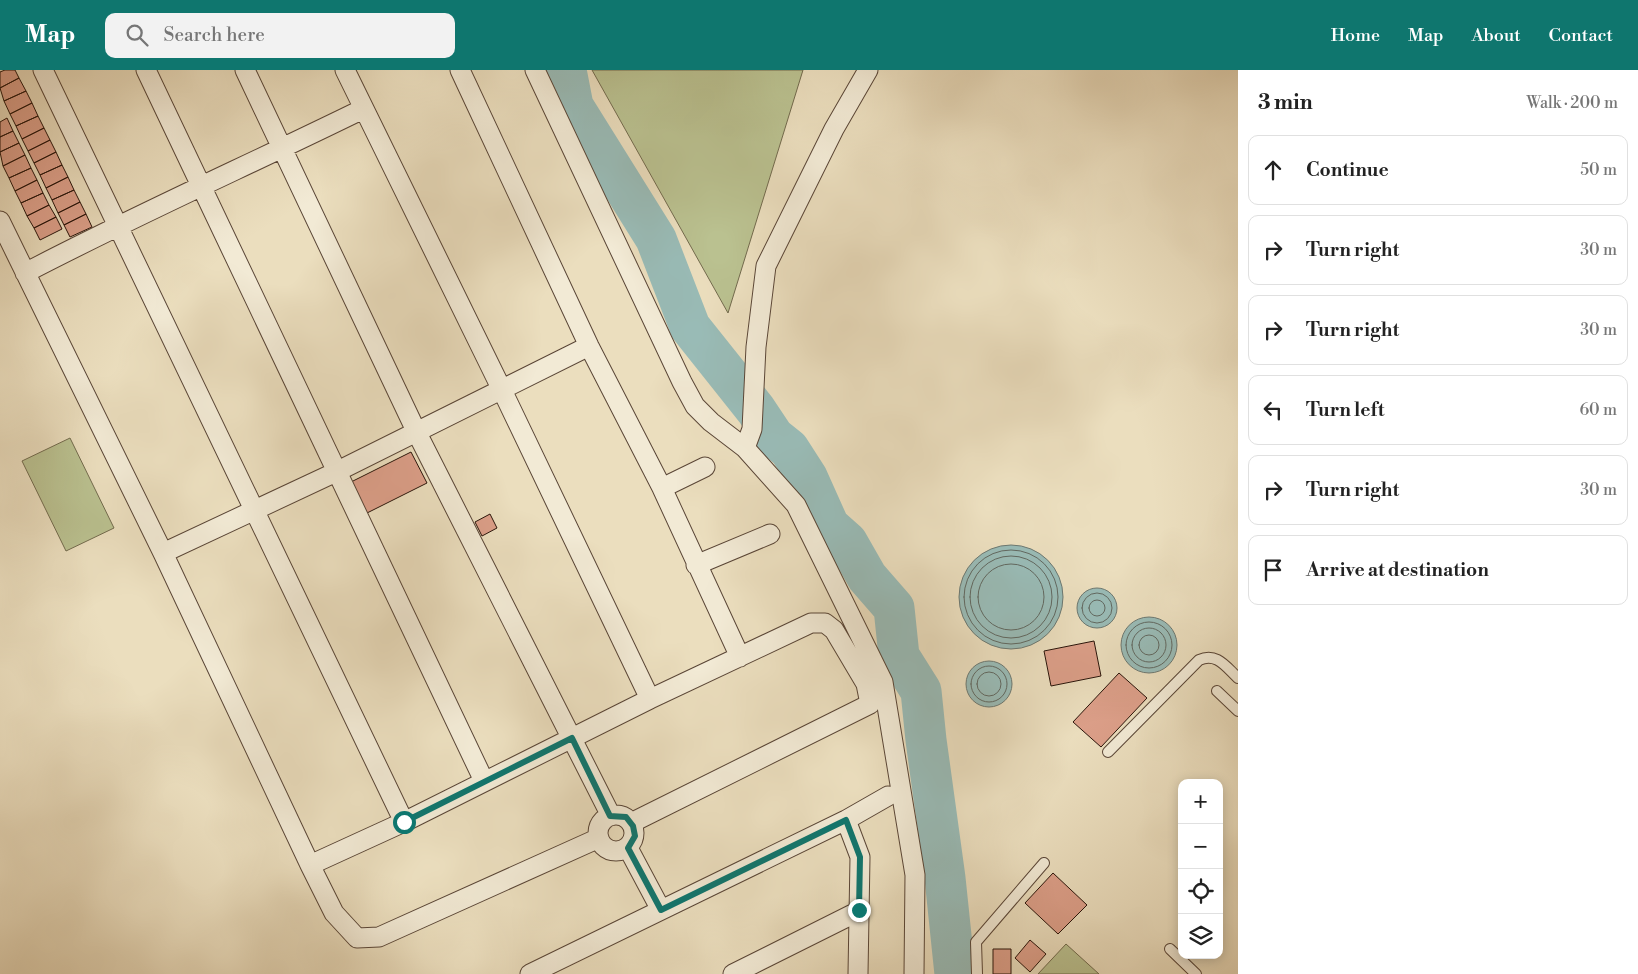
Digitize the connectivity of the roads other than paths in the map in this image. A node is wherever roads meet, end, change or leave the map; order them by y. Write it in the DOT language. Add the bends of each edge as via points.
graph roads {
  1 [pos="43,70"];
  2 [pos="146,70"];
  3 [pos="245,70"];
  4 [pos="344,70"];
  5 [pos="460,70"];
  6 [pos="535,70"];
  7 [pos="868,70"];
  8 [pos="363,109"];
  9 [pos="283,148"];
  10 [pos="202,188"];
  11 [pos="1,224"];
  12 [pos="119,224"];
  13 [pos="25,273"];
  14 [pos="589,346"];
  15 [pos="502,390"];
  16 [pos="417,433"];
  17 [pos="745,448"];
  18 [pos="705,467"];
  19 [pos="336,472"];
  20 [pos="662,488"];
  21 [pos="255,510"];
  22 [pos="770,534"];
  23 [pos="163,553"];
  24 [pos="696,565"];
  25 [pos="740,657"];
  26 [pos="1238,678"];
  27 [pos="1217,690"];
  28 [pos="650,699"];
  29 [pos="1238,711"];
  30 [pos="572,738"];
  31 [pos="1108,752"];
  32 [pos="484,781"];
  33 [pos="888,796"];
  34 [pos="610,816"];
  35 [pos="846,820"];
  36 [pos="404,822"];
  37 [pos="631,823"];
  38 [pos="599,838"];
  39 [pos="628,848"];
  40 [pos="1044,863"];
  41 [pos="310,864"];
  42 [pos="661,910"];
  43 [pos="859,910"];
  44 [pos="1170,948"];
  45 [pos="530,974"];
  46 [pos="733,974"];
  47 [pos="858,974"];
  48 [pos="914,974"];
  49 [pos="977,974"];
  50 [pos="1196,974"];
  1 -- 12 [label="street"];
  2 -- 10 [label="street"];
  3 -- 9 [label="street"];
  4 -- 8 [label="street"];
  5 -- 14 [label="street"];
  6 -- 17 [label="street" via="695,406"];
  7 -- 17 [label="street" via="834,129 766,266 756,348 752,429"];
  8 -- 9 [label="street"];
  8 -- 15 [label="street"];
  9 -- 10 [label="street"];
  9 -- 16 [label="street"];
  10 -- 12 [label="street"];
  10 -- 19 [label="street"];
  11 -- 13 [label="street"];
  12 -- 13 [label="street"];
  12 -- 21 [label="street"];
  13 -- 23 [label="street"];
  14 -- 15 [label="street"];
  14 -- 20 [label="street"];
  15 -- 16 [label="street"];
  15 -- 28 [label="street"];
  16 -- 19 [label="street"];
  16 -- 30 [label="street"];
  17 -- 48 [label="street" via="796,505 883,682 915,874"];
  18 -- 20 [label="street"];
  19 -- 21 [label="street"];
  19 -- 32 [label="street"];
  20 -- 24 [label="street"];
  21 -- 23 [label="street"];
  21 -- 36 [label="street"];
  22 -- 24 [label="street"];
  23 -- 41 [label="street"];
  24 -- 25 [label="street"];
  25 -- 28 [label="street"];
  25 -- 37 [label="street" via="811,623 825,623 834,630 866,684 870,704"];
  26 -- 31 [label="lane" via="1216,658 1199,660"];
  27 -- 29 [label="lane"];
  28 -- 30 [label="street"];
  30 -- 32 [label="street"];
  30 -- 34 [label="street"];
  32 -- 36 [label="street"];
  33 -- 35 [label="street"];
  34 -- 37 [label="street" via="622,816"];
  34 -- 38 [label="street" via="599,827"];
  35 -- 42 [label="street"];
  35 -- 43 [label="street" via="860,857"];
  36 -- 41 [label="street"];
  37 -- 39 [label="street" via="635,836"];
  38 -- 39 [label="street" via="610,851 620,852"];
  38 -- 41 [label="street" via="379,937 370,938 357,938 334,913"];
  39 -- 42 [label="street"];
  40 -- 49 [label="lane" via="976,942"];
  42 -- 45 [label="street"];
  43 -- 46 [label="street"];
  43 -- 47 [label="street"];
  44 -- 50 [label="lane"];
}
